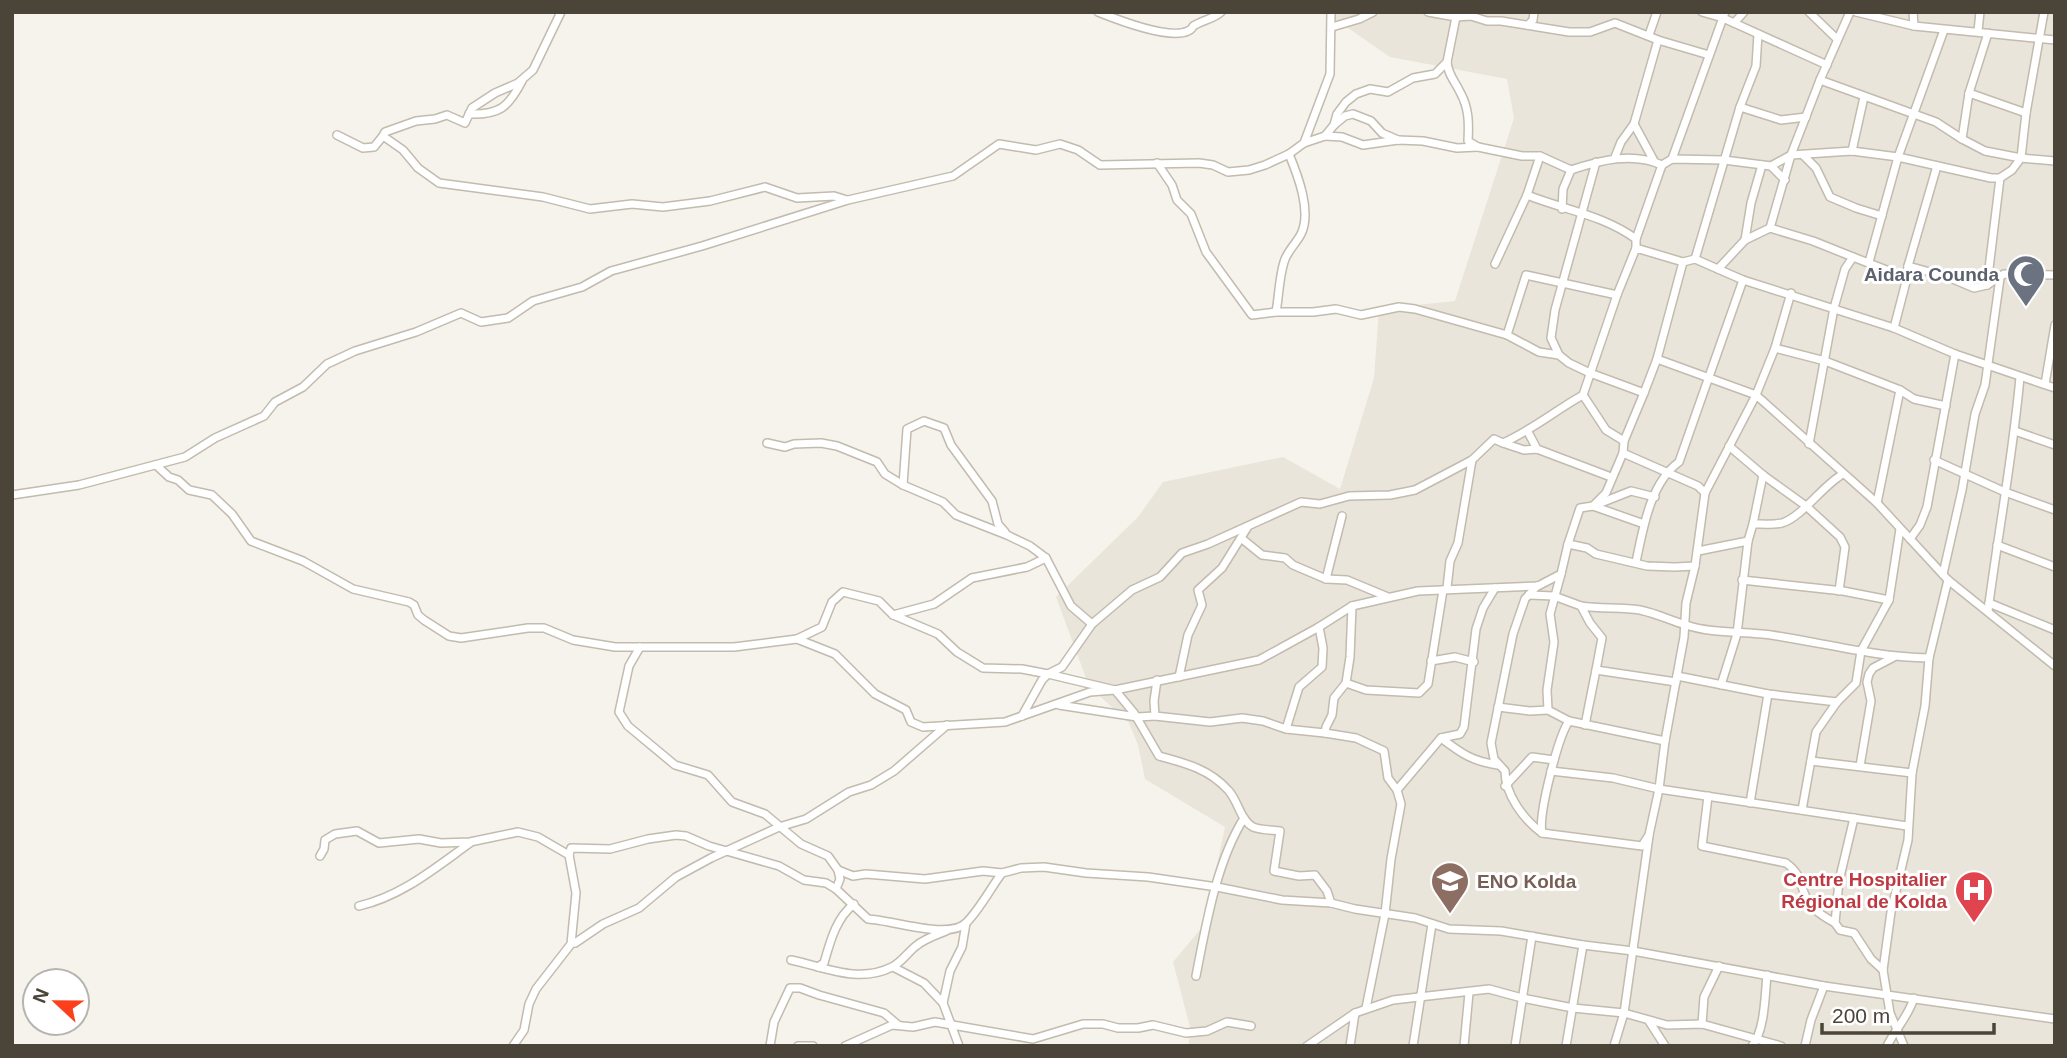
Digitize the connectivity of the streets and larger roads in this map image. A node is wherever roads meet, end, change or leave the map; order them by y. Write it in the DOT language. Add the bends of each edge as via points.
graph roads {
  1 [pos="561,12"];
  2 [pos="1098,12"];
  3 [pos="1221,12"];
  4 [pos="1331,12"];
  5 [pos="1373,12"];
  6 [pos="1428,12"];
  7 [pos="1534,12"];
  8 [pos="1657,12"];
  9 [pos="1702,12"];
  10 [pos="1744,12"];
  11 [pos="1809,12"];
  12 [pos="1850,12"];
  13 [pos="1856,12"];
  14 [pos="1913,12"];
  15 [pos="1980,12"];
  16 [pos="2044,12"];
  17 [pos="1457,15"];
  18 [pos="1724,15"];
  19 [pos="1734,23"];
  20 [pos="1528,25"];
  21 [pos="1914,26"];
  22 [pos="1332,27"];
  23 [pos="1944,30"];
  24 [pos="1978,31"];
  25 [pos="1989,33"];
  26 [pos="1758,34"];
  27 [pos="1649,36"];
  28 [pos="2040,38"];
  29 [pos="1837,39"];
  30 [pos="1658,40"];
  31 [pos="2055,40"];
  32 [pos="1709,55"];
  33 [pos="1447,62"];
  34 [pos="1827,65"];
  35 [pos="522,79"];
  36 [pos="1820,80"];
  37 [pos="1969,93"];
  38 [pos="1864,97"];
  39 [pos="1740,107"];
  40 [pos="2026,113"];
  41 [pos="469,114"];
  42 [pos="1914,115"];
  43 [pos="1805,117"];
  44 [pos="1634,124"];
  45 [pos="1334,125"];
  46 [pos="337,135"];
  47 [pos="383,136"];
  48 [pos="1325,136"];
  49 [pos="1962,139"];
  50 [pos="1398,140"];
  51 [pos="1304,143"];
  52 [pos="1479,147"];
  53 [pos="1852,151"];
  54 [pos="1289,154"];
  55 [pos="1791,155"];
  56 [pos="1540,156"];
  57 [pos="1804,156"];
  58 [pos="1615,157"];
  59 [pos="1899,157"];
  60 [pos="2021,158"];
  61 [pos="1671,159"];
  62 [pos="1724,160"];
  63 [pos="2055,160"];
  64 [pos="1654,161"];
  65 [pos="1596,162"];
  66 [pos="1157,163"];
  67 [pos="1662,165"];
  68 [pos="1767,165"];
  69 [pos="1937,166"];
  70 [pos="1571,170"];
  71 [pos="2000,178"];
  72 [pos="1786,180"];
  73 [pos="1527,195"];
  74 [pos="848,200"];
  75 [pos="1562,209"];
  76 [pos="1582,212"];
  77 [pos="1882,216"];
  78 [pos="1770,229"];
  79 [pos="1745,240"];
  80 [pos="1636,244"];
  81 [pos="1853,257"];
  82 [pos="1695,259"];
  83 [pos="1683,262"];
  84 [pos="1868,262"];
  85 [pos="1495,264"];
  86 [pos="1908,266"];
  87 [pos="1718,269"];
  88 [pos="2055,275"];
  89 [pos="1907,278"];
  90 [pos="2000,278"];
  91 [pos="1743,280"];
  92 [pos="1563,281"];
  93 [pos="1987,285"];
  94 [pos="1791,293"];
  95 [pos="1617,295"];
  96 [pos="1834,308"];
  97 [pos="1276,312"];
  98 [pos="1894,328"];
  99 [pos="2054,330"];
  100 [pos="1507,335"];
  101 [pos="1775,348"];
  102 [pos="1955,354"];
  103 [pos="1559,355"];
  104 [pos="1657,359"];
  105 [pos="1825,361"];
  106 [pos="1988,364"];
  107 [pos="1590,373"];
  108 [pos="1709,376"];
  109 [pos="2020,377"];
  110 [pos="2045,384"];
  111 [pos="2055,388"];
  112 [pos="1900,390"];
  113 [pos="1644,393"];
  114 [pos="1583,394"];
  115 [pos="1756,395"];
  116 [pos="1945,406"];
  117 [pos="2015,431"];
  118 [pos="1528,432"];
  119 [pos="1624,441"];
  120 [pos="767,443"];
  121 [pos="1503,443"];
  122 [pos="1809,444"];
  123 [pos="2055,445"];
  124 [pos="1728,446"];
  125 [pos="1537,449"];
  126 [pos="1623,453"];
  127 [pos="1472,460"];
  128 [pos="1934,460"];
  129 [pos="156,466"];
  130 [pos="1667,471"];
  131 [pos="1964,473"];
  132 [pos="1843,474"];
  133 [pos="1763,475"];
  134 [pos="1611,477"];
  135 [pos="903,485"];
  136 [pos="2005,492"];
  137 [pos="1705,493"];
  138 [pos="12,495"];
  139 [pos="1654,497"];
  140 [pos="1877,503"];
  141 [pos="1593,506"];
  142 [pos="1806,506"];
  143 [pos="2055,510"];
  144 [pos="1342,516"];
  145 [pos="1644,524"];
  146 [pos="1754,524"];
  147 [pos="1247,527"];
  148 [pos="1900,529"];
  149 [pos="1007,535"];
  150 [pos="1241,538"];
  151 [pos="1910,539"];
  152 [pos="1748,541"];
  153 [pos="1568,544"];
  154 [pos="1997,545"];
  155 [pos="1698,551"];
  156 [pos="1046,558"];
  157 [pos="1636,562"];
  158 [pos="1695,566"];
  159 [pos="2055,567"];
  160 [pos="1562,574"];
  161 [pos="1945,577"];
  162 [pos="1326,579"];
  163 [pos="1742,580"];
  164 [pos="1538,586"];
  165 [pos="1495,588"];
  166 [pos="1445,589"];
  167 [pos="1839,591"];
  168 [pos="1529,595"];
  169 [pos="1554,596"];
  170 [pos="1389,597"];
  171 [pos="1889,600"];
  172 [pos="1352,606"];
  173 [pos="1581,606"];
  174 [pos="1989,607"];
  175 [pos="893,615"];
  176 [pos="1092,624"];
  177 [pos="1686,625"];
  178 [pos="1318,627"];
  179 [pos="2055,630"];
  180 [pos="1737,634"];
  181 [pos="797,639"];
  182 [pos="639,648"];
  183 [pos="1861,651"];
  184 [pos="1894,657"];
  185 [pos="1929,659"];
  186 [pos="1431,661"];
  187 [pos="1474,662"];
  188 [pos="2055,666"];
  189 [pos="1597,670"];
  190 [pos="1048,674"];
  191 [pos="1179,677"];
  192 [pos="1676,679"];
  193 [pos="1157,680"];
  194 [pos="1346,684"];
  195 [pos="1721,685"];
  196 [pos="1115,690"];
  197 [pos="1768,694"];
  198 [pos="1837,702"];
  199 [pos="1059,705"];
  200 [pos="1499,707"];
  201 [pos="1548,710"];
  202 [pos="1155,716"];
  203 [pos="1022,717"];
  204 [pos="1137,717"];
  205 [pos="1569,721"];
  206 [pos="947,724"];
  207 [pos="1585,724"];
  208 [pos="1286,729"];
  209 [pos="1325,733"];
  210 [pos="1441,737"];
  211 [pos="1665,741"];
  212 [pos="1554,760"];
  213 [pos="1811,761"];
  214 [pos="1499,765"];
  215 [pos="1860,766"];
  216 [pos="1551,772"];
  217 [pos="1912,773"];
  218 [pos="1505,786"];
  219 [pos="1659,789"];
  220 [pos="1397,790"];
  221 [pos="1708,796"];
  222 [pos="1750,803"];
  223 [pos="1802,810"];
  224 [pos="1244,818"];
  225 [pos="1854,818"];
  226 [pos="1907,826"];
  227 [pos="779,827"];
  228 [pos="1542,833"];
  229 [pos="1649,835"];
  230 [pos="470,842"];
  231 [pos="728,850"];
  232 [pos="569,855"];
  233 [pos="320,856"];
  234 [pos="838,870"];
  235 [pos="1002,873"];
  236 [pos="853,876"];
  237 [pos="840,879"];
  238 [pos="1217,887"];
  239 [pos="836,889"];
  240 [pos="1331,902"];
  241 [pos="854,904"];
  242 [pos="359,906"];
  243 [pos="1385,915"];
  244 [pos="966,923"];
  245 [pos="1432,923"];
  246 [pos="1835,923"];
  247 [pos="949,929"];
  248 [pos="1532,936"];
  249 [pos="575,943"];
  250 [pos="1583,945"];
  251 [pos="1633,951"];
  252 [pos="791,960"];
  253 [pos="1718,966"];
  254 [pos="818,967"];
  255 [pos="893,967"];
  256 [pos="1883,970"];
  257 [pos="1767,975"];
  258 [pos="1195,976"];
  259 [pos="1824,986"];
  260 [pos="1469,993"];
  261 [pos="1886,994"];
  262 [pos="1421,996"];
  263 [pos="1522,998"];
  264 [pos="1914,998"];
  265 [pos="943,1003"];
  266 [pos="1366,1008"];
  267 [pos="1573,1008"];
  268 [pos="1354,1013"];
  269 [pos="1624,1013"];
  270 [pos="2055,1019"];
  271 [pos="1649,1021"];
  272 [pos="1703,1024"];
  273 [pos="898,1025"];
  274 [pos="951,1026"];
  275 [pos="1251,1027"];
  276 [pos="1896,1027"];
  277 [pos="1032,1042"];
  278 [pos="1755,1043"];
  279 [pos="513,1046"];
  280 [pos="770,1046"];
  281 [pos="798,1046"];
  282 [pos="813,1046"];
  283 [pos="845,1046"];
  284 [pos="959,1046"];
  285 [pos="1307,1046"];
  286 [pos="1350,1046"];
  287 [pos="1413,1046"];
  288 [pos="1464,1046"];
  289 [pos="1515,1046"];
  290 [pos="1566,1046"];
  291 [pos="1614,1046"];
  292 [pos="1665,1046"];
  293 [pos="1781,1046"];
  294 [pos="1805,1046"];
  295 [pos="1887,1046"];
  296 [pos="1904,1046"];
  1 -- 35 [label="street" via="533,70"];
  2 -- 3 [label="street" via="1176,33"];
  4 -- 22 [label="street"];
  5 -- 22 [label="street"];
  6 -- 17 [label="street"];
  7 -- 20 [label="street"];
  8 -- 27 [label="street"];
  9 -- 18 [label="street"];
  10 -- 19 [label="street"];
  11 -- 29 [label="street"];
  12 -- 29 [label="street"];
  13 -- 21 [label="street"];
  14 -- 21 [label="street"];
  15 -- 24 [label="street"];
  16 -- 28 [label="street"];
  17 -- 20 [label="street"];
  17 -- 33 [label="street"];
  18 -- 19 [label="street"];
  18 -- 32 [label="street"];
  19 -- 26 [label="street"];
  20 -- 27 [label="street" via="1590,32 1615,23"];
  21 -- 23 [label="street"];
  22 -- 51 [label="street" via="1329,74"];
  23 -- 24 [label="street"];
  23 -- 42 [label="street"];
  24 -- 25 [label="street"];
  25 -- 28 [label="street"];
  25 -- 37 [label="street"];
  26 -- 34 [label="street"];
  26 -- 39 [label="street" via="1756,66"];
  27 -- 30 [label="street"];
  28 -- 31 [label="street"];
  28 -- 40 [label="street"];
  29 -- 34 [label="street"];
  30 -- 32 [label="street"];
  30 -- 44 [label="street"];
  32 -- 61 [label="street"];
  33 -- 45 [label="street" via="1435,74 1413,78 1388,92 1370,89 1356,94 1346,102"];
  33 -- 52 [label="street" via="1447,72 1469,116 1468,141"];
  34 -- 36 [label="street"];
  35 -- 41 [label="street" via="472,107"];
  35 -- 41 [label="street" via="505,107 490,115"];
  36 -- 38 [label="street"];
  36 -- 43 [label="street"];
  37 -- 40 [label="street"];
  37 -- 49 [label="street"];
  38 -- 42 [label="street"];
  38 -- 53 [label="street"];
  39 -- 43 [label="street" via="1781,120"];
  39 -- 62 [label="street"];
  40 -- 60 [label="street"];
  41 -- 47 [label="street" via="465,122 444,115"];
  42 -- 49 [label="street" via="1936,122"];
  42 -- 59 [label="street"];
  43 -- 55 [label="street"];
  44 -- 58 [label="street"];
  44 -- 64 [label="street"];
  45 -- 48 [label="street"];
  45 -- 50 [label="street" via="1353,114"];
  46 -- 47 [label="street" via="363,148 374,147"];
  47 -- 74 [label="street" via="439,183 542,197 590,209 632,204 663,207 765,187 797,198"];
  48 -- 50 [label="street" via="1363,145"];
  48 -- 51 [label="street"];
  49 -- 60 [label="street" via="1985,151"];
  50 -- 52 [label="street"];
  51 -- 54 [label="street"];
  52 -- 56 [label="street"];
  53 -- 57 [label="street"];
  53 -- 59 [label="street"];
  54 -- 66 [label="street" via="1249,170 1228,172 1213,165"];
  54 -- 97 [label="street" via="1306,211 1300,236 1283,264"];
  55 -- 57 [label="street"];
  55 -- 68 [label="street"];
  55 -- 72 [label="street"];
  56 -- 70 [label="street"];
  56 -- 73 [label="street"];
  57 -- 77 [label="street" via="1816,168 1829,197"];
  58 -- 64 [label="street"];
  58 -- 65 [label="street"];
  59 -- 69 [label="street"];
  59 -- 77 [label="street"];
  60 -- 63 [label="street"];
  60 -- 71 [label="street"];
  61 -- 62 [label="street"];
  61 -- 67 [label="street"];
  62 -- 68 [label="street"];
  62 -- 82 [label="street"];
  64 -- 67 [label="street"];
  65 -- 70 [label="street"];
  65 -- 76 [label="street"];
  66 -- 74 [label="street" via="1100,165 1059,144 1036,150 999,144 953,176"];
  66 -- 97 [label="street" via="1177,200 1191,214 1206,251 1240,300 1252,315"];
  67 -- 80 [label="street"];
  68 -- 72 [label="street"];
  68 -- 79 [label="street" via="1751,202"];
  69 -- 71 [label="street"];
  69 -- 86 [label="street"];
  70 -- 75 [label="street" via="1563,189"];
  71 -- 93 [label="street"];
  72 -- 78 [label="street"];
  73 -- 75 [label="street"];
  73 -- 85 [label="street"];
  74 -- 129 [label="street" via="611,271 582,287 533,301 508,318 481,323 461,313 355,351 275,402 254,423"];
  75 -- 76 [label="street"];
  76 -- 80 [label="street" via="1617,225"];
  76 -- 92 [label="street"];
  77 -- 84 [label="street"];
  78 -- 79 [label="street"];
  78 -- 81 [label="street"];
  79 -- 87 [label="street"];
  80 -- 83 [label="street"];
  80 -- 95 [label="street"];
  81 -- 84 [label="street"];
  81 -- 96 [label="street"];
  82 -- 83 [label="street"];
  82 -- 87 [label="street"];
  83 -- 104 [label="street"];
  84 -- 89 [label="street"];
  86 -- 89 [label="street"];
  86 -- 93 [label="street" via="1974,288"];
  87 -- 91 [label="street"];
  88 -- 90 [label="street" via="2004,274"];
  89 -- 98 [label="street"];
  90 -- 93 [label="street"];
  90 -- 106 [label="street"];
  91 -- 94 [label="street"];
  91 -- 108 [label="street"];
  92 -- 95 [label="street"];
  92 -- 100 [label="street" via="1526,275"];
  92 -- 103 [label="street" via="1551,338"];
  94 -- 96 [label="street"];
  94 -- 101 [label="street"];
  95 -- 107 [label="street"];
  96 -- 98 [label="street"];
  96 -- 105 [label="street"];
  97 -- 100 [label="street" via="1336,309 1361,315 1399,307"];
  98 -- 102 [label="street"];
  99 -- 110 [label="street"];
  100 -- 103 [label="street" via="1539,352"];
  101 -- 105 [label="street"];
  101 -- 115 [label="street"];
  102 -- 106 [label="street"];
  102 -- 116 [label="street"];
  103 -- 107 [label="street"];
  104 -- 108 [label="street"];
  104 -- 113 [label="street"];
  105 -- 112 [label="street"];
  105 -- 122 [label="street"];
  106 -- 109 [label="street"];
  106 -- 131 [label="street"];
  107 -- 113 [label="street"];
  107 -- 114 [label="street"];
  108 -- 115 [label="street"];
  108 -- 130 [label="street" via="1679,462"];
  109 -- 110 [label="street"];
  109 -- 117 [label="street"];
  110 -- 111 [label="street"];
  112 -- 116 [label="street" via="1914,399"];
  112 -- 140 [label="street"];
  113 -- 119 [label="street"];
  114 -- 118 [label="street"];
  114 -- 119 [label="street" via="1606,430"];
  115 -- 122 [label="street"];
  115 -- 124 [label="street"];
  116 -- 128 [label="street"];
  117 -- 123 [label="street"];
  117 -- 136 [label="street"];
  118 -- 121 [label="street"];
  118 -- 125 [label="street"];
  119 -- 126 [label="street"];
  120 -- 135 [label="street" via="837,446 877,462 885,474"];
  121 -- 125 [label="street"];
  121 -- 127 [label="street" via="1494,439"];
  122 -- 132 [label="street"];
  124 -- 133 [label="street"];
  124 -- 137 [label="street"];
  125 -- 134 [label="street"];
  126 -- 130 [label="street"];
  126 -- 134 [label="street"];
  127 -- 147 [label="street" via="1415,490 1349,496 1320,504 1301,502"];
  127 -- 166 [label="street"];
  128 -- 131 [label="street"];
  128 -- 151 [label="street" via="1924,516"];
  129 -- 138 [label="street"];
  129 -- 182 [label="street" via="189,490 212,495 251,541 320,569 353,589 409,602 424,620 449,636 544,628 573,640"];
  130 -- 137 [label="street"];
  130 -- 139 [label="street"];
  131 -- 136 [label="street"];
  131 -- 161 [label="street"];
  132 -- 140 [label="street"];
  132 -- 142 [label="street"];
  133 -- 142 [label="street"];
  133 -- 146 [label="street"];
  134 -- 141 [label="street" via="1606,493"];
  135 -- 149 [label="street" via="943,502 956,515"];
  135 -- 149 [label="street" via="906,429 924,421 944,428 992,501 998,524"];
  136 -- 143 [label="street"];
  136 -- 154 [label="street"];
  137 -- 155 [label="street"];
  139 -- 141 [label="street" via="1631,491"];
  139 -- 145 [label="street"];
  140 -- 148 [label="street"];
  141 -- 145 [label="street"];
  141 -- 153 [label="street" via="1580,508"];
  142 -- 146 [label="street" via="1783,523"];
  142 -- 167 [label="street" via="1845,547"];
  144 -- 162 [label="street"];
  145 -- 157 [label="street"];
  146 -- 152 [label="street"];
  147 -- 150 [label="street"];
  147 -- 176 [label="street" via="1182,553 1160,577 1132,590"];
  148 -- 151 [label="street"];
  148 -- 171 [label="street"];
  149 -- 156 [label="street"];
  150 -- 162 [label="street" via="1262,555 1285,558"];
  150 -- 191 [label="street" via="1222,568 1199,590 1202,605 1188,635"];
  151 -- 161 [label="street"];
  152 -- 155 [label="street"];
  152 -- 163 [label="street"];
  153 -- 157 [label="street"];
  153 -- 160 [label="street"];
  154 -- 159 [label="street"];
  154 -- 174 [label="street"];
  155 -- 158 [label="street"];
  156 -- 175 [label="street" via="1027,567 972,578 934,604"];
  156 -- 176 [label="street" via="1072,606"];
  157 -- 158 [label="street"];
  158 -- 177 [label="street"];
  160 -- 164 [label="street"];
  160 -- 169 [label="street"];
  161 -- 174 [label="street"];
  161 -- 185 [label="street"];
  162 -- 170 [label="street" via="1347,580"];
  163 -- 167 [label="street"];
  163 -- 180 [label="street"];
  164 -- 165 [label="street"];
  164 -- 168 [label="street"];
  165 -- 166 [label="street"];
  165 -- 187 [label="street" via="1476,629"];
  166 -- 170 [label="street"];
  166 -- 186 [label="street"];
  167 -- 171 [label="street"];
  168 -- 169 [label="street"];
  168 -- 200 [label="street" via="1513,634"];
  169 -- 173 [label="street"];
  169 -- 201 [label="street"];
  170 -- 172 [label="street"];
  171 -- 183 [label="street"];
  172 -- 178 [label="street"];
  172 -- 194 [label="street"];
  173 -- 177 [label="street" via="1664,615"];
  173 -- 189 [label="street" via="1602,638"];
  174 -- 179 [label="street"];
  174 -- 188 [label="street"];
  175 -- 181 [label="street" via="879,601 843,592 832,602 822,627"];
  175 -- 190 [label="street" via="939,634 983,668"];
  176 -- 190 [label="street" via="1062,667"];
  177 -- 180 [label="street"];
  177 -- 192 [label="street"];
  178 -- 191 [label="street" via="1259,660"];
  178 -- 208 [label="street" via="1322,667 1299,687"];
  180 -- 183 [label="street"];
  180 -- 195 [label="street"];
  181 -- 182 [label="street" via="734,647"];
  181 -- 206 [label="street" via="835,654 875,694 906,710 911,722 923,727"];
  182 -- 227 [label="street" via="629,666 619,712 628,726 675,765 708,775 732,802 765,814"];
  183 -- 184 [label="street"];
  183 -- 198 [label="street" via="1856,683"];
  184 -- 185 [label="street"];
  184 -- 215 [label="street" via="1869,674 1871,701"];
  185 -- 217 [label="street"];
  186 -- 187 [label="street" via="1455,657"];
  186 -- 194 [label="street" via="1428,684 1419,693 1366,690"];
  187 -- 210 [label="street" via="1464,727 1460,734"];
  189 -- 192 [label="street"];
  189 -- 207 [label="street"];
  190 -- 196 [label="street"];
  190 -- 203 [label="street"];
  191 -- 193 [label="street"];
  192 -- 195 [label="street"];
  192 -- 211 [label="street"];
  193 -- 196 [label="street"];
  193 -- 202 [label="street"];
  194 -- 209 [label="street" via="1334,698"];
  195 -- 197 [label="street"];
  196 -- 199 [label="street" via="1090,692"];
  196 -- 204 [label="street"];
  197 -- 198 [label="street"];
  197 -- 222 [label="street"];
  198 -- 213 [label="street" via="1816,732"];
  199 -- 203 [label="street"];
  199 -- 204 [label="street"];
  200 -- 201 [label="street"];
  200 -- 214 [label="street" via="1491,743"];
  201 -- 205 [label="street"];
  202 -- 204 [label="street"];
  202 -- 208 [label="street" via="1210,722 1242,718"];
  203 -- 206 [label="street" via="991,724"];
  204 -- 224 [label="street" via="1159,756 1191,764 1214,777 1236,799"];
  205 -- 207 [label="street"];
  205 -- 212 [label="street"];
  206 -- 227 [label="street" via="894,771 806,819"];
  207 -- 211 [label="street"];
  208 -- 209 [label="street"];
  209 -- 220 [label="street" via="1356,738 1384,751 1388,778"];
  210 -- 214 [label="street" via="1466,757"];
  210 -- 220 [label="street"];
  211 -- 219 [label="street"];
  212 -- 216 [label="street"];
  212 -- 218 [label="street" via="1532,757"];
  213 -- 215 [label="street"];
  213 -- 223 [label="street"];
  214 -- 218 [label="street" via="1505,771"];
  215 -- 217 [label="street"];
  216 -- 219 [label="street" via="1613,778"];
  216 -- 228 [label="street"];
  217 -- 226 [label="street"];
  218 -- 228 [label="street" via="1529,824"];
  219 -- 221 [label="street"];
  219 -- 229 [label="street"];
  220 -- 243 [label="street" via="1401,804"];
  221 -- 222 [label="street"];
  221 -- 246 [label="street" via="1702,846 1786,863 1797,872 1815,910"];
  222 -- 223 [label="street"];
  223 -- 225 [label="street"];
  224 -- 238 [label="street" via="1224,858"];
  224 -- 240 [label="street" via="1253,827 1280,831 1274,871 1315,875"];
  225 -- 226 [label="street"];
  225 -- 246 [label="street" via="1839,881"];
  226 -- 256 [label="street"];
  227 -- 231 [label="street"];
  227 -- 234 [label="street" via="828,856"];
  228 -- 229 [label="street" via="1642,846"];
  229 -- 251 [label="street"];
  230 -- 232 [label="street" via="518,832 538,837"];
  230 -- 233 [label="street" via="419,839 379,843 357,831 346,831 325,840"];
  230 -- 242 [label="street" via="427,875 390,896"];
  231 -- 232 [label="street" via="676,835 610,849 571,848"];
  231 -- 239 [label="street"];
  231 -- 249 [label="street"];
  232 -- 279 [label="street" via="576,893 571,944 536,989 524,1030"];
  234 -- 236 [label="street"];
  234 -- 237 [label="street"];
  235 -- 236 [label="street" via="925,879"];
  235 -- 238 [label="street" via="1044,867"];
  235 -- 244 [label="street"];
  236 -- 237 [label="street"];
  237 -- 239 [label="street"];
  238 -- 240 [label="street" via="1282,900"];
  238 -- 258 [label="street"];
  239 -- 241 [label="street"];
  240 -- 243 [label="street"];
  241 -- 247 [label="street" via="868,919"];
  241 -- 254 [label="street" via="844,912 824,963"];
  243 -- 245 [label="street"];
  243 -- 266 [label="street"];
  244 -- 247 [label="street"];
  244 -- 265 [label="street"];
  245 -- 248 [label="street" via="1450,929"];
  245 -- 262 [label="street"];
  246 -- 256 [label="street" via="1840,930 1854,933"];
  247 -- 255 [label="street" via="918,944"];
  248 -- 250 [label="street"];
  248 -- 263 [label="street"];
  250 -- 251 [label="street"];
  250 -- 267 [label="street"];
  251 -- 253 [label="street"];
  251 -- 269 [label="street"];
  252 -- 254 [label="street"];
  253 -- 257 [label="street"];
  253 -- 272 [label="street" via="1704,998"];
  254 -- 255 [label="street" via="856,975"];
  255 -- 265 [label="street" via="923,983"];
  256 -- 261 [label="street"];
  257 -- 259 [label="street"];
  257 -- 278 [label="street"];
  259 -- 261 [label="street"];
  259 -- 294 [label="street"];
  260 -- 262 [label="street"];
  260 -- 263 [label="street" via="1489,989"];
  260 -- 288 [label="street"];
  261 -- 264 [label="street"];
  261 -- 276 [label="street"];
  262 -- 266 [label="street"];
  262 -- 287 [label="street"];
  263 -- 267 [label="street"];
  263 -- 289 [label="street"];
  264 -- 270 [label="street"];
  264 -- 276 [label="street" via="1904,1021"];
  265 -- 274 [label="street"];
  266 -- 268 [label="street"];
  267 -- 269 [label="street"];
  267 -- 290 [label="street"];
  268 -- 285 [label="street"];
  268 -- 286 [label="street"];
  269 -- 271 [label="street"];
  269 -- 291 [label="street"];
  271 -- 272 [label="street"];
  271 -- 292 [label="street"];
  272 -- 278 [label="street" via="1746,1035"];
  273 -- 274 [label="street" via="935,1022"];
  273 -- 280 [label="street" via="884,1013 790,988 774,1022"];
  273 -- 283 [label="street"];
  274 -- 277 [label="street"];
  274 -- 284 [label="street"];
  275 -- 277 [label="street" via="1227,1022 1207,1031 1186,1033 1153,1025 1118,1028 1096,1023"];
  276 -- 295 [label="street"];
  276 -- 296 [label="street"];
  278 -- 293 [label="street"];
  281 -- 282 [label="street"];
}
